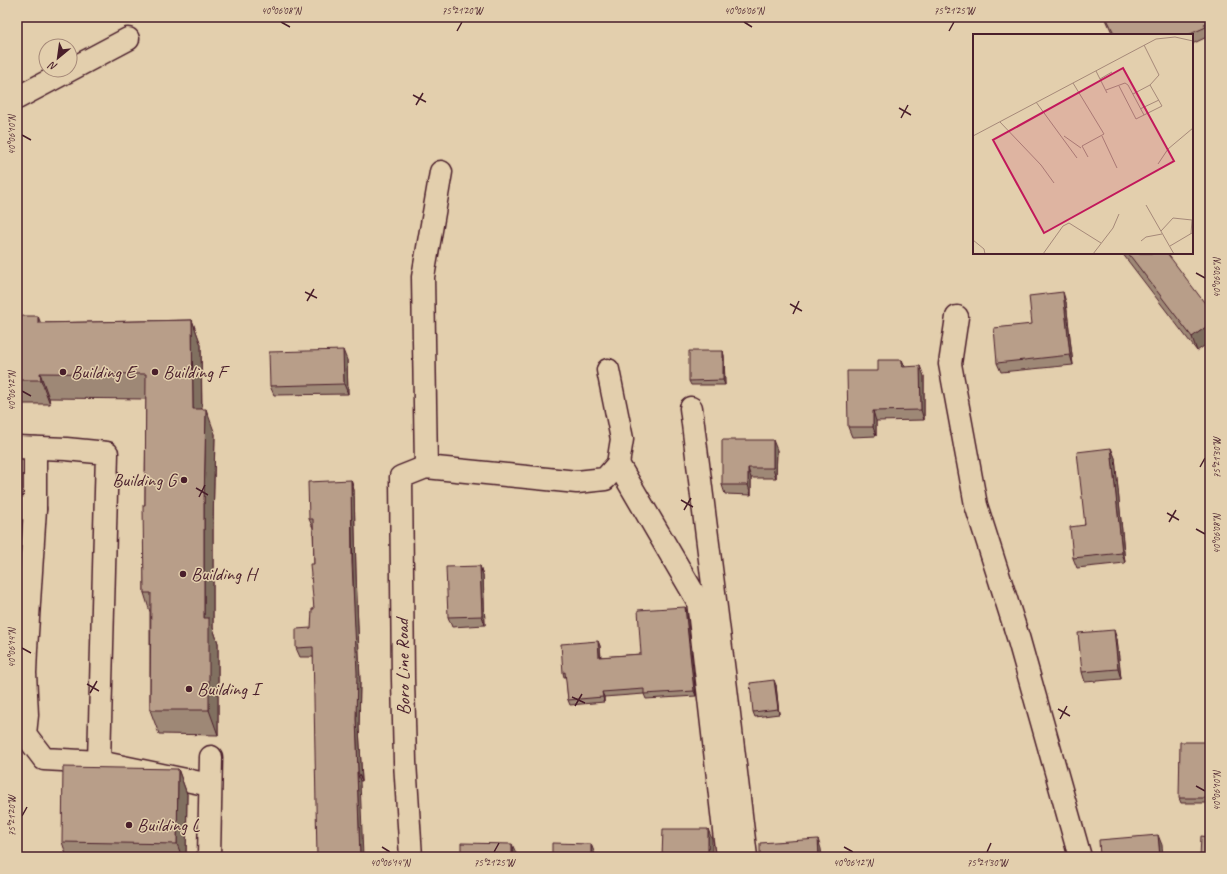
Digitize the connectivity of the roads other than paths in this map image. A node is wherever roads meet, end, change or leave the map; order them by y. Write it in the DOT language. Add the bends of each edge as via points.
graph roads {
  1 [pos="128,40"];
  2 [pos="17,98"];
  3 [pos="441,172"];
  4 [pos="956,317"];
  5 [pos="608,370"];
  6 [pos="691,408"];
  7 [pos="26,448"];
  8 [pos="618,464"];
  9 [pos="426,467"];
  10 [pos="26,509"];
  11 [pos="22,649"];
  12 [pos="211,757"];
  13 [pos="99,762"];
  14 [pos="210,785"];
  15 [pos="209,857"];
  16 [pos="411,857"];
  17 [pos="727,857"];
  18 [pos="746,857"];
  19 [pos="1080,857"];
  1 -- 2 [label="street"];
  3 -- 9 [label="street" via="423,277"];
  4 -- 19 [label="street" via="950,364 976,505 1020,643"];
  5 -- 8 [label="street" via="622,439"];
  6 -- 18 [label="street"];
  7 -- 10 [label="street"];
  7 -- 13 [label="street" via="107,453"];
  8 -- 9 [label="street" via="605,479 577,482"];
  8 -- 17 [label="street" via="698,601"];
  9 -- 16 [label="street, Boro Line Road" via="401,477 405,762"];
  10 -- 11 [label="street"];
  11 -- 13 [label="street" via="27,715 25,734 44,759"];
  12 -- 14 [label="street"];
  13 -- 14 [label="street"];
  14 -- 15 [label="street"];
}
